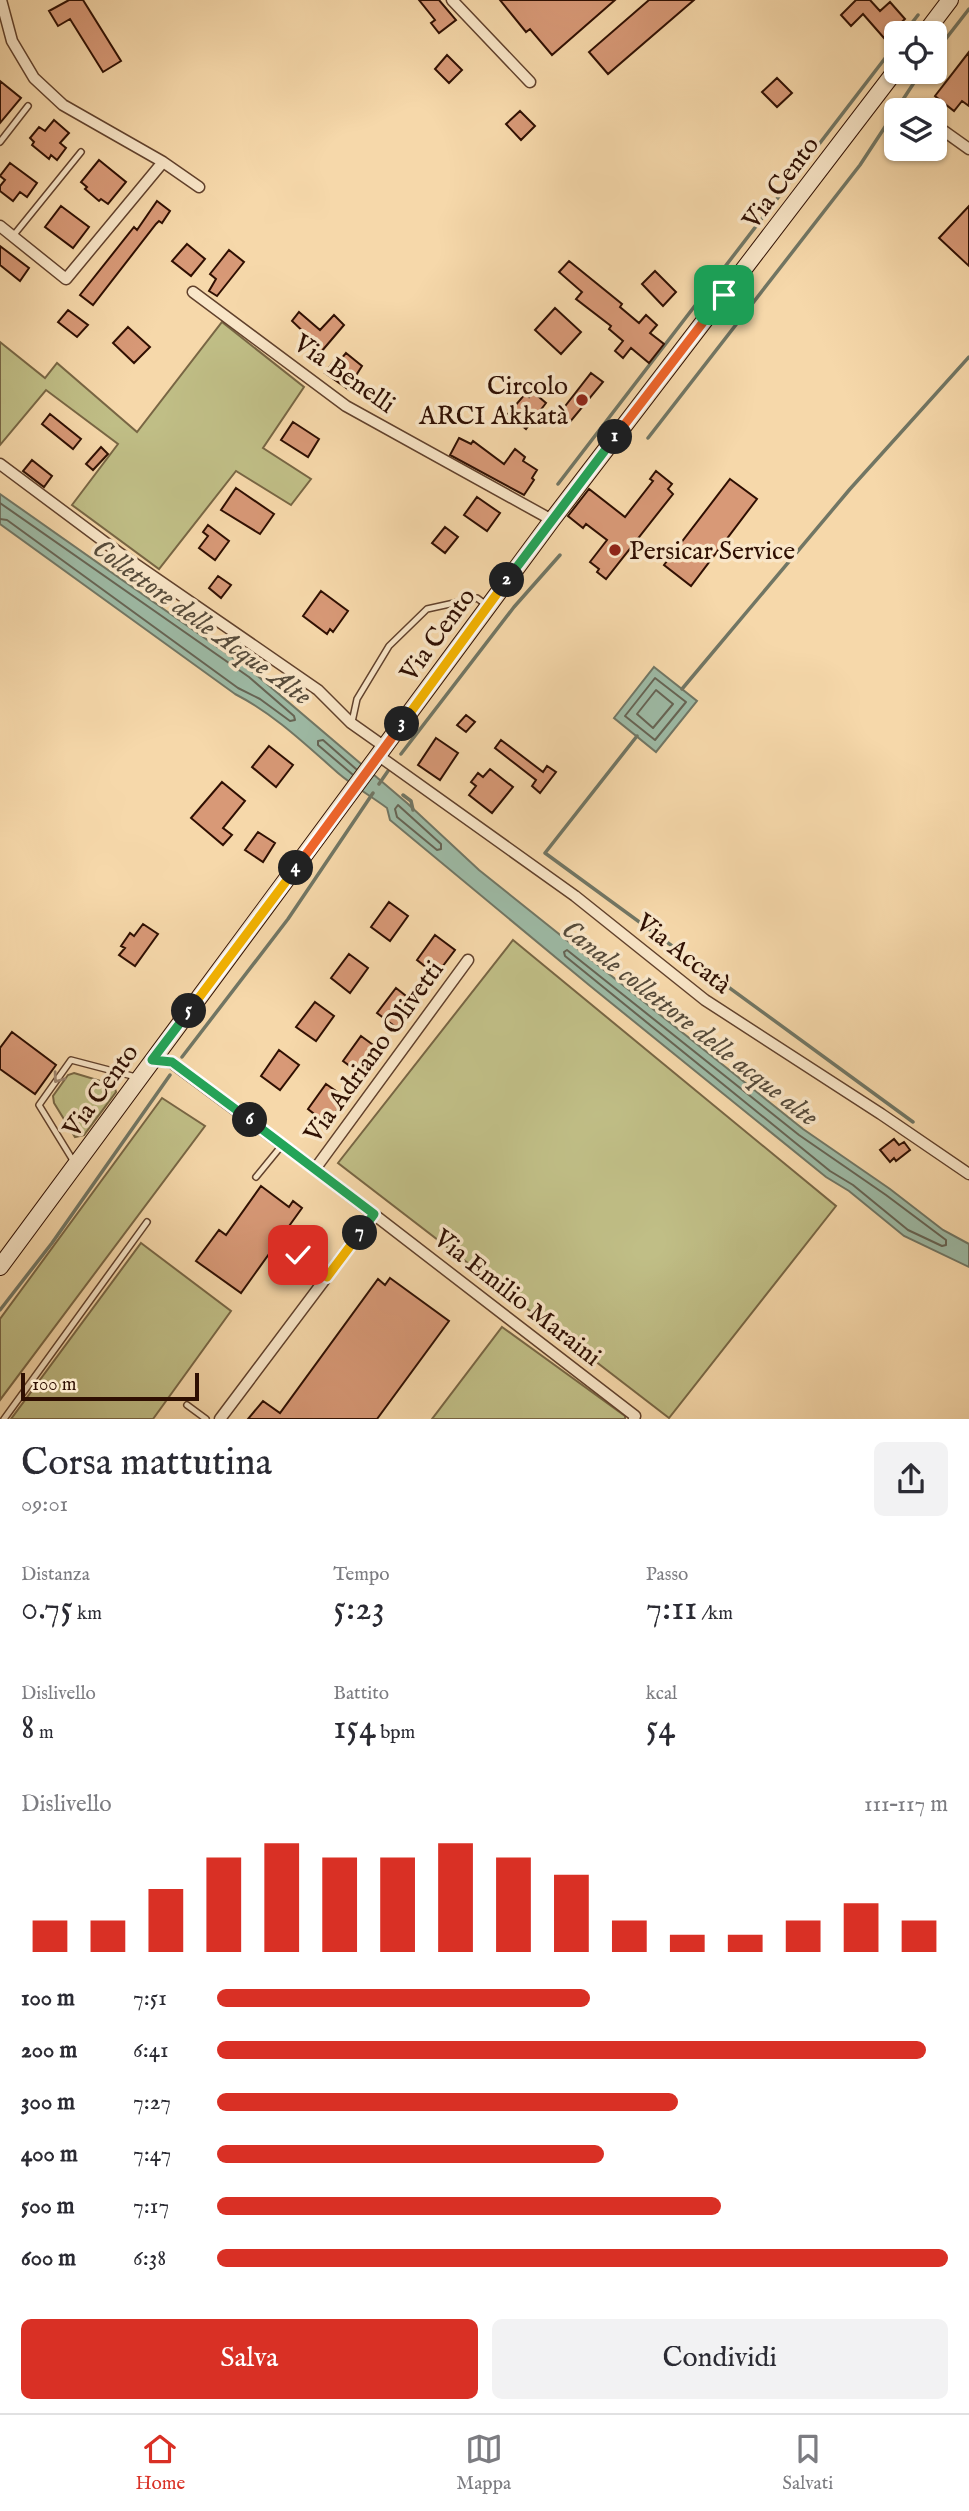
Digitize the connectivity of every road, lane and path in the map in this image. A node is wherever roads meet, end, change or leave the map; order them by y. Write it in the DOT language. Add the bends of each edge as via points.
graph roads {
  1 [pos="1,0"];
  2 [pos="452,0"];
  3 [pos="950,0"];
  4 [pos="934,21"];
  5 [pos="12,41"];
  6 [pos="0,46"];
  7 [pos="530,82"];
  8 [pos="886,84"];
  9 [pos="28,106"];
  10 [pos="947,133"];
  11 [pos="0,142"];
  12 [pos="969,149"];
  13 [pos="81,152"];
  14 [pos="163,162"];
  15 [pos="199,187"];
  16 [pos="0,226"];
  17 [pos="13,236"];
  18 [pos="193,292"];
  19 [pos="0,464"];
  20 [pos="552,520"];
  21 [pos="488,606"];
  22 [pos="351,723"];
  23 [pos="379,756"];
  24 [pos="468,960"];
  25 [pos="152,1060"];
  26 [pos="139,1078"];
  27 [pos="283,1144"];
  28 [pos="76,1164"];
  29 [pos="315,1169"];
  30 [pos="969,1174"];
  31 [pos="256,1177"];
  32 [pos="374,1214"];
  33 [pos="147,1222"];
  34 [pos="298,1255"];
  35 [pos="0,1266"];
  36 [pos="327,1277"];
  37 [pos="187,1405"];
  38 [pos="635,1418"];
  39 [pos="4,1419"];
  40 [pos="206,1419"];
  41 [pos="220,1419"];
  1 -- 5 [label="street"];
  2 -- 7 [label="street"];
  3 -- 4 [label="main road"];
  5 -- 6 [label="street"];
  5 -- 14 [label="street" via="34,78 63,105"];
  8 -- 20 [label="main road, Via Cento"];
  9 -- 11 [label="lane"];
  10 -- 12 [label="street"];
  13 -- 17 [label="lane"];
  14 -- 15 [label="street"];
  14 -- 17 [label="street" via="66,279"];
  16 -- 17 [label="street"];
  18 -- 20 [label="street, Via Benelli" via="346,406"];
  19 -- 22 [label="street, Via Accatà" via="318,690"];
  20 -- 21 [label="main road, Via Cento"];
  21 -- 22 [label="lane" via="477,598 427,609 389,646 357,699"];
  21 -- 23 [label="main road, Via Cento"];
  22 -- 23 [label="street, Via Accatà"];
  23 -- 25 [label="main road, Via Cento"];
  23 -- 30 [label="street, Via Accatà" via="575,896 705,1000"];
  24 -- 29 [label="street, Via Adriano Olivetti"];
  25 -- 26 [label="main road, Via Cento"];
  25 -- 27 [label="street, Via Emilio Maraini" via="172,1062"];
  26 -- 28 [label="main road, Via Cento"];
  26 -- 28 [label="lane, one-way" via="71,1060 39,1105"];
  27 -- 29 [label="street, Via Emilio Maraini"];
  27 -- 31 [label="lane"];
  28 -- 35 [label="main road, Via Cento"];
  29 -- 32 [label="street, Via Emilio Maraini"];
  32 -- 36 [label="street"];
  32 -- 38 [label="street, Via Emilio Maraini"];
  33 -- 39 [label="lane"];
  34 -- 36 [label="lane"];
  36 -- 41 [label="street"];
  37 -- 40 [label="lane"];
}
